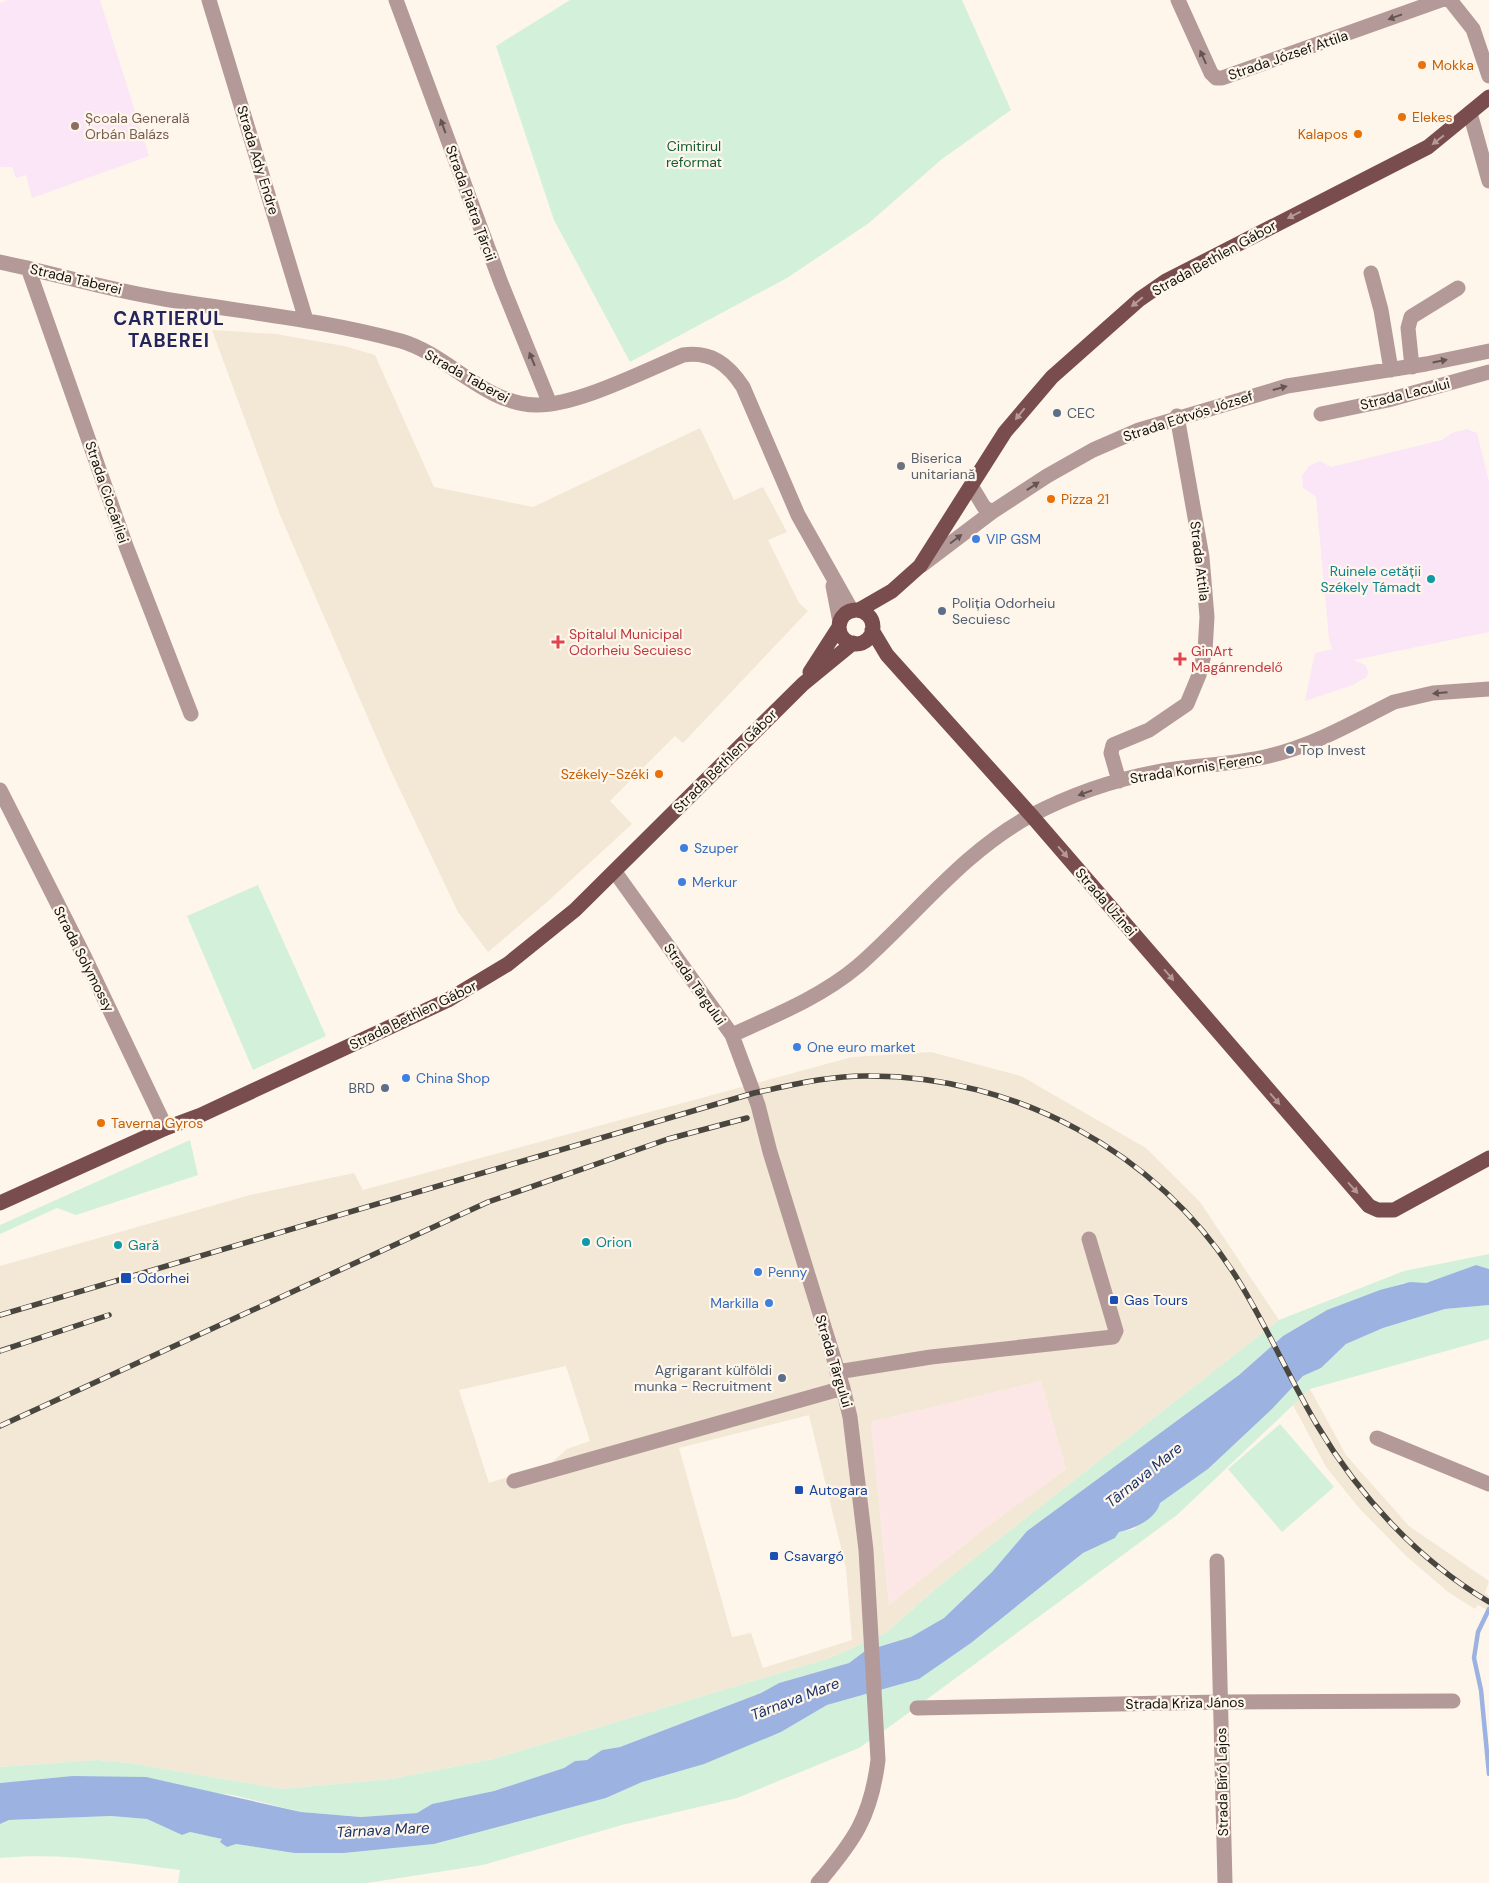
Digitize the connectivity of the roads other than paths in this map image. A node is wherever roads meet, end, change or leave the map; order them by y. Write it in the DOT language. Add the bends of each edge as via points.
graph roads {
  1 [pos="210,0"];
  2 [pos="396,0"];
  3 [pos="1178,0"];
  4 [pos="1441,0"];
  5 [pos="1450,0"];
  6 [pos="1473,29"];
  7 [pos="1489,32"];
  8 [pos="1489,76"];
  9 [pos="1489,97"];
  10 [pos="1470,113"];
  11 [pos="1489,181"];
  12 [pos="0,262"];
  13 [pos="28,268"];
  14 [pos="1370,273"];
  15 [pos="1458,288"];
  16 [pos="306,320"];
  17 [pos="1489,351"];
  18 [pos="1412,366"];
  19 [pos="1391,370"];
  20 [pos="1489,372"];
  21 [pos="550,404"];
  22 [pos="1321,414"];
  23 [pos="1177,416"];
  24 [pos="972,487"];
  25 [pos="992,512"];
  26 [pos="920,566"];
  27 [pos="831,574"];
  28 [pos="892,591"];
  29 [pos="855,610"];
  30 [pos="839,624"];
  31 [pos="872,626"];
  32 [pos="855,643"];
  33 [pos="887,655"];
  34 [pos="802,684"];
  35 [pos="1489,688"];
  36 [pos="191,714"];
  37 [pos="1118,781"];
  38 [pos="0,790"];
  39 [pos="1031,815"];
  40 [pos="615,872"];
  41 [pos="732,1035"];
  42 [pos="166,1128"];
  43 [pos="1489,1158"];
  44 [pos="0,1204"];
  45 [pos="1089,1239"];
  46 [pos="837,1372"];
  47 [pos="843,1388"];
  48 [pos="1376,1438"];
  49 [pos="514,1480"];
  50 [pos="1489,1484"];
  51 [pos="1217,1561"];
  52 [pos="1453,1701"];
  53 [pos="1220,1702"];
  54 [pos="917,1708"];
  55 [pos="818,1883"];
  56 [pos="1224,1883"];
  1 -- 16 [label="street, Strada Ady Endre"];
  21 -- 2 [label="street, Strada Piatra Țărcii, one-way"];
  4 -- 3 [label="street, Strada József Attila, one-way" via="1222,78 1211,74"];
  5 -- 6 [label="street"];
  6 -- 7 [label="street"];
  6 -- 8 [label="street"];
  9 -- 10 [label="main road, Strada Bethlen Gábor"];
  10 -- 11 [label="street"];
  10 -- 24 [label="main road, Strada Bethlen Gábor, one-way" via="1428,147 1166,281 1140,299 1070,359 1039,391 1005,432"];
  12 -- 13 [label="street, Strada Taberei"];
  13 -- 16 [label="street, Strada Taberei" via="157,298"];
  13 -- 36 [label="street, Strada Ciocârliei" via="126,546"];
  14 -- 19 [label="street" via="1381,310"];
  15 -- 18 [label="street" via="1412,317 1408,328"];
  16 -- 21 [label="street, Strada Taberei" via="404,342 504,398 527,404"];
  18 -- 17 [label="street, Strada Eötvös József, one-way"];
  18 -- 19 [label="street, Strada Eötvös József"];
  23 -- 19 [label="street, Strada Eötvös József, one-way" via="1287,386"];
  20 -- 22 [label="street, Strada Lacului" via="1388,400"];
  21 -- 27 [label="street, Strada Taberei" via="582,396 683,355 702,354 722,362 742,387 798,515"];
  25 -- 23 [label="street, Strada Eötvös József, one-way" via="1093,450"];
  23 -- 37 [label="street, Strada Attila" via="1202,557 1206,650 1187,704 1149,730 1113,745 1111,754"];
  24 -- 25 [label="street" via="984,507"];
  24 -- 26 [label="main road, Strada Bethlen Gábor"];
  26 -- 25 [label="street, Strada Eötvös József, one-way"];
  26 -- 28 [label="main road, Strada Bethlen Gábor"];
  27 -- 29 [label="street, Strada Taberei"];
  27 -- 30 [label="street"];
  28 -- 29 [label="main road"];
  28 -- 31 [label="main road"];
  29 -- 30 [label="main road" via="847,613"];
  29 -- 31 [label="main road" via="868,615"];
  30 -- 32 [label="main road" via="843,638"];
  30 -- 34 [label="main road"];
  31 -- 32 [label="main road" via="867,640"];
  31 -- 33 [label="main road, Strada Uzinei"];
  32 -- 33 [label="main road"];
  32 -- 34 [label="main road"];
  33 -- 39 [label="main road, Strada Uzinei"];
  34 -- 40 [label="main road, Strada Bethlen Gábor"];
  35 -- 37 [label="street, Strada Kornis Ferenc, one-way" via="1433,693 1402,700 1302,747 1267,757 1157,772"];
  37 -- 39 [label="street, Strada Kornis Ferenc, one-way"];
  38 -- 42 [label="street, Strada Solymossy"];
  39 -- 41 [label="street, Strada Kornis Ferenc" via="978,853 835,984"];
  39 -- 43 [label="main road, Strada Uzinei, one-way" via="1369,1206 1387,1212 1394,1210"];
  40 -- 41 [label="street, Strada Târgului"];
  40 -- 42 [label="main road, Strada Bethlen Gábor" via="531,947 448,1000 201,1115"];
  41 -- 46 [label="street, Strada Târgului" via="758,1106"];
  42 -- 44 [label="main road, Strada Bethlen Gábor"];
  45 -- 46 [label="street" via="1116,1331 1113,1337 931,1356"];
  46 -- 47 [label="street, Strada Târgului"];
  47 -- 49 [label="street"];
  47 -- 55 [label="street, Strada Târgului" via="850,1417 866,1550 878,1760 873,1794 857,1833"];
  48 -- 50 [label="street"];
  51 -- 53 [label="street, Strada Bíró Lajos"];
  52 -- 53 [label="street, Strada Kriza János"];
  53 -- 54 [label="street, Strada Kriza János"];
  53 -- 56 [label="street, Strada Bíró Lajos"];
}
